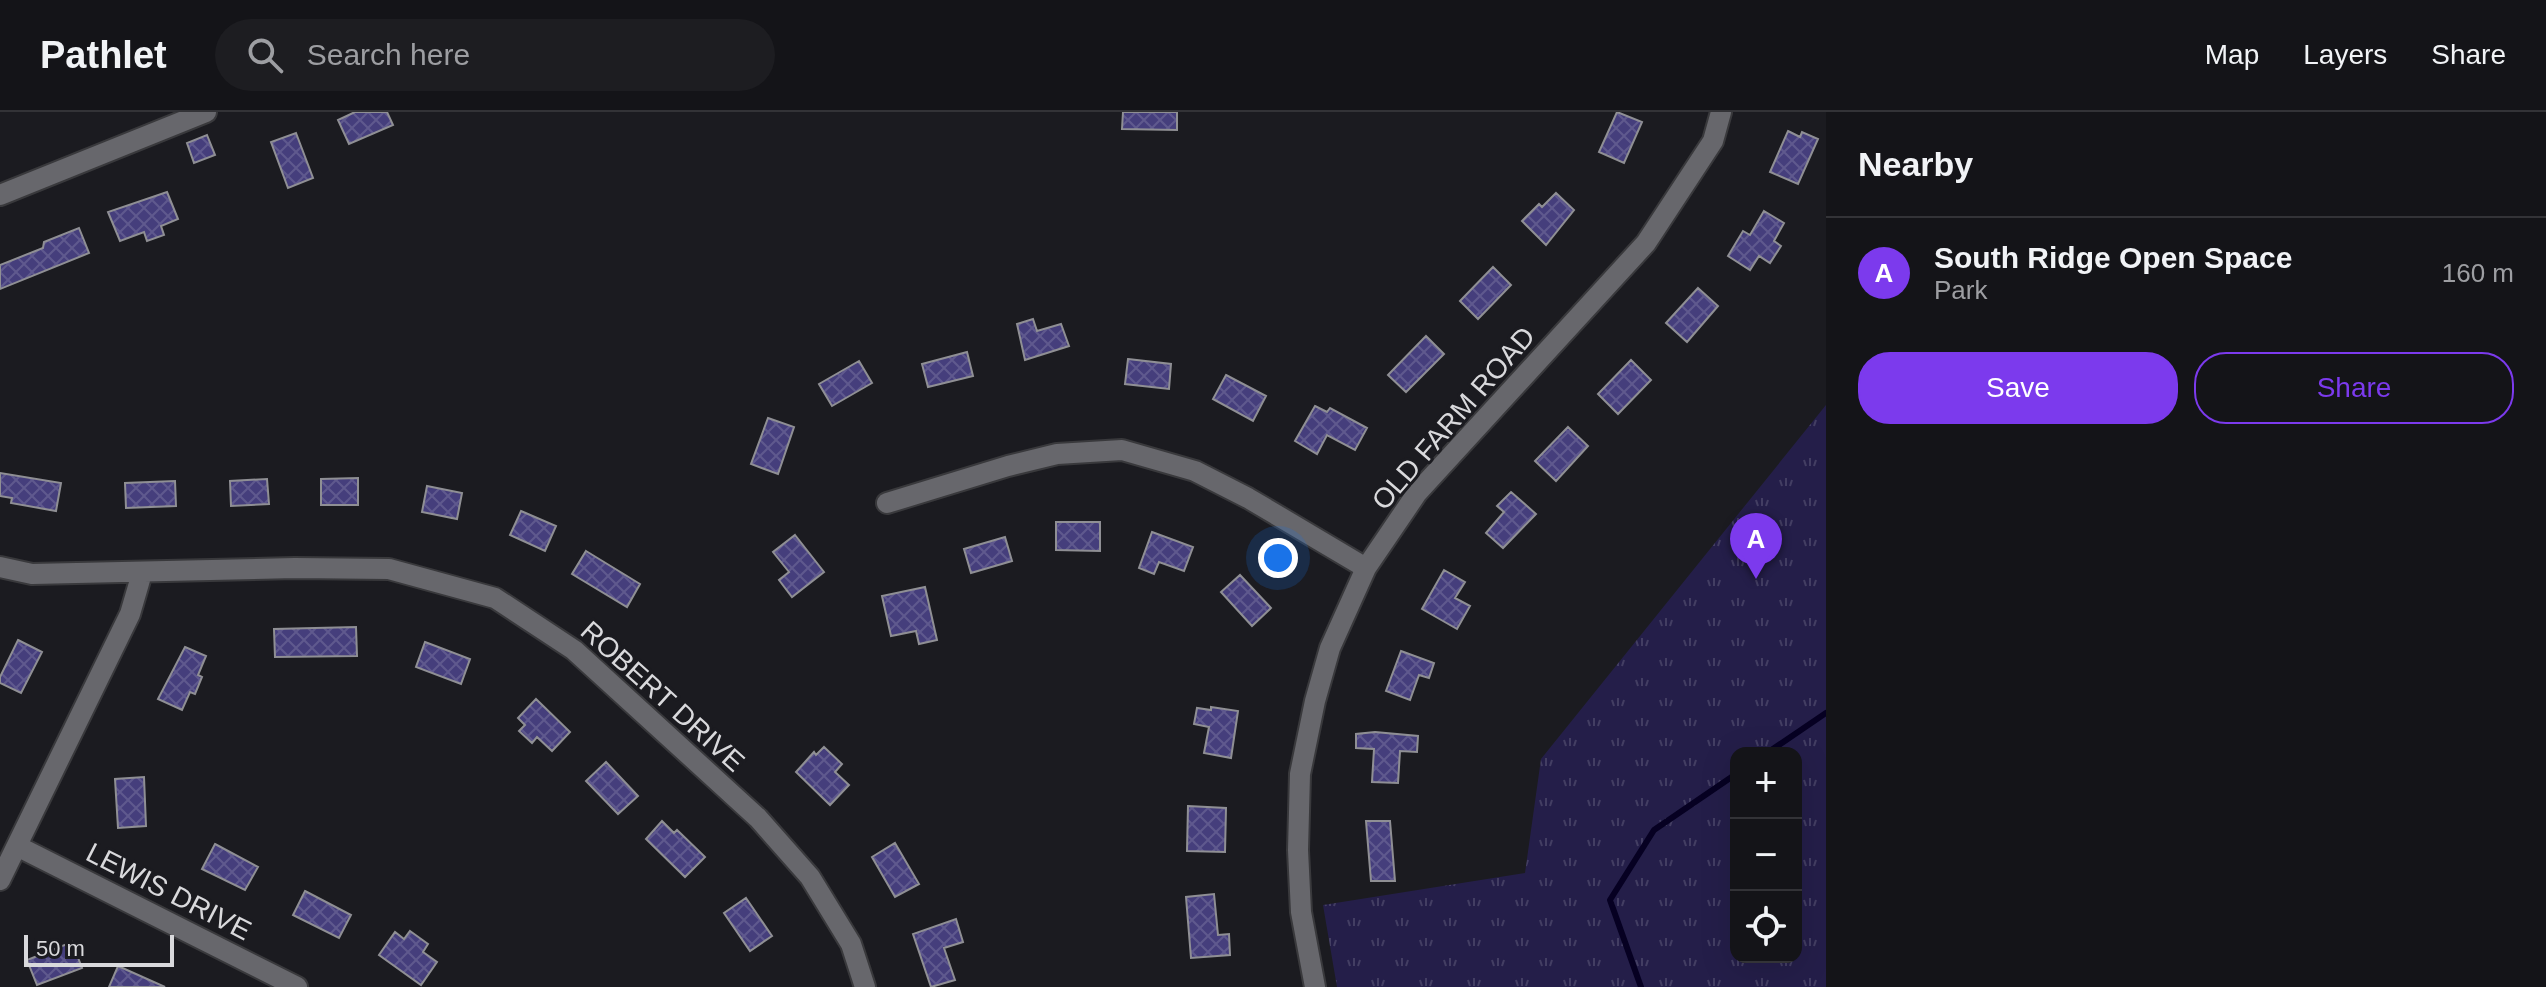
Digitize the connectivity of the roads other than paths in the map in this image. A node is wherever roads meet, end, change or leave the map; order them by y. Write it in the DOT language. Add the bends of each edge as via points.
graph roads {
  1 [pos="206,112"];
  2 [pos="1721,112"];
  3 [pos="0,195"];
  4 [pos="887,503"];
  5 [pos="0,567"];
  6 [pos="1366,568"];
  7 [pos="142,573"];
  8 [pos="17,846"];
  9 [pos="0,880"];
  10 [pos="297,987"];
  11 [pos="865,987"];
  12 [pos="1315,987"];
  1 -- 3 [label="street"];
  2 -- 6 [label="street, OLD FARM ROAD" via="1713,141 1646,243 1417,493"];
  4 -- 6 [label="street" via="1057,454 1122,450 1195,471"];
  5 -- 7 [label="street, ROBERT DRIVE" via="32,574"];
  6 -- 12 [label="street, OLD FARM ROAD" via="1330,648 1300,774 1301,912"];
  7 -- 8 [label="street" via="130,614"];
  7 -- 11 [label="street, ROBERT DRIVE" via="389,569 495,598 574,650 758,818 810,877 851,944"];
  8 -- 9 [label="street"];
  8 -- 10 [label="street, LEWIS DRIVE"];
}
